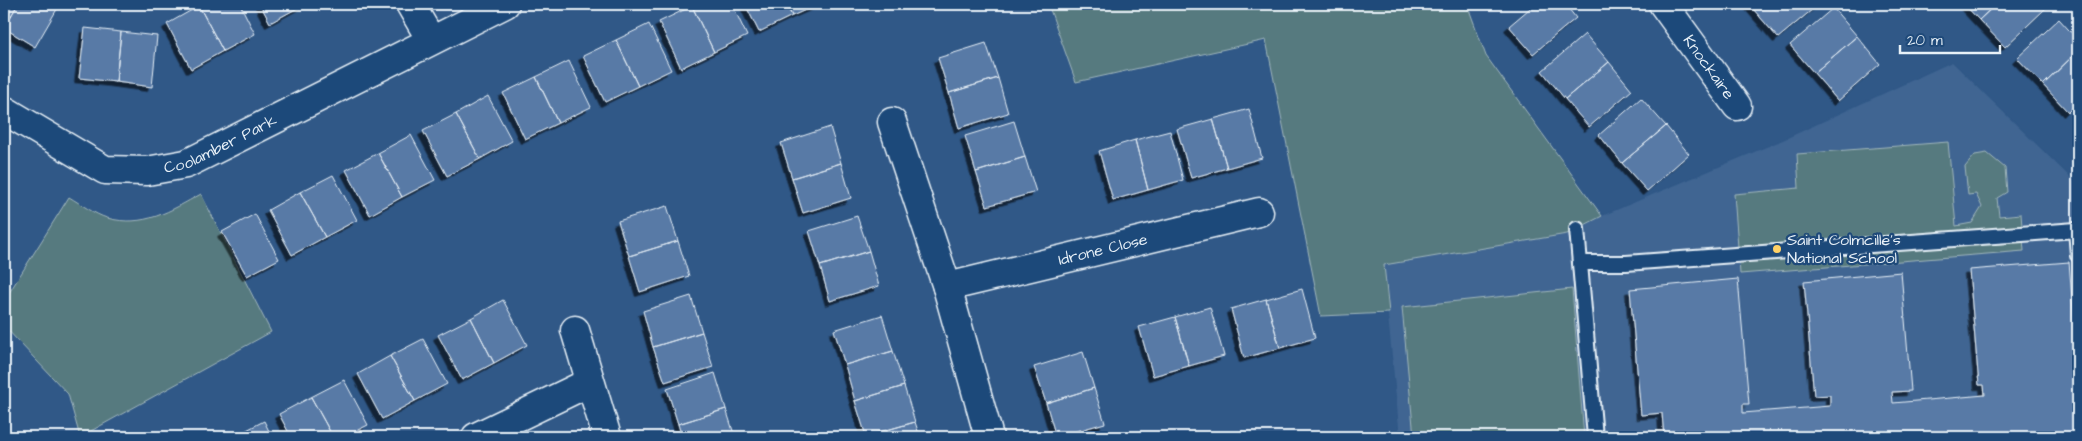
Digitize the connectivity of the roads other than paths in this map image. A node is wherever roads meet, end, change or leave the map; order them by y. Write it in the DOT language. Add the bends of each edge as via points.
graph roads {
  1 [pos="410,4"];
  2 [pos="505,4"];
  3 [pos="1663,4"];
  4 [pos="431,40"];
  5 [pos="1737,106"];
  6 [pos="4,110"];
  7 [pos="892,122"];
  8 [pos="1259,212"];
  9 [pos="1577,229"];
  10 [pos="2078,255"];
  11 [pos="1580,263"];
  12 [pos="947,287"];
  13 [pos="575,330"];
  14 [pos="590,382"];
  15 [pos="476,437"];
  16 [pos="607,437"];
  17 [pos="989,437"];
  18 [pos="1595,437"];
  1 -- 4 [label="street"];
  2 -- 4 [label="street, Coolamber Park"];
  3 -- 5 [label="street, Knockaire"];
  4 -- 6 [label="street, Coolamber Park" via="186,164 147,171 105,170"];
  7 -- 12 [label="street"];
  8 -- 12 [label="street, Idrone Close"];
  9 -- 11 [label="lane"];
  10 -- 11 [label="lane" via="2076,230 1636,262"];
  11 -- 18 [label="lane"];
  12 -- 17 [label="street"];
  13 -- 14 [label="street"];
  14 -- 15 [label="street"];
  14 -- 16 [label="street"];
}
